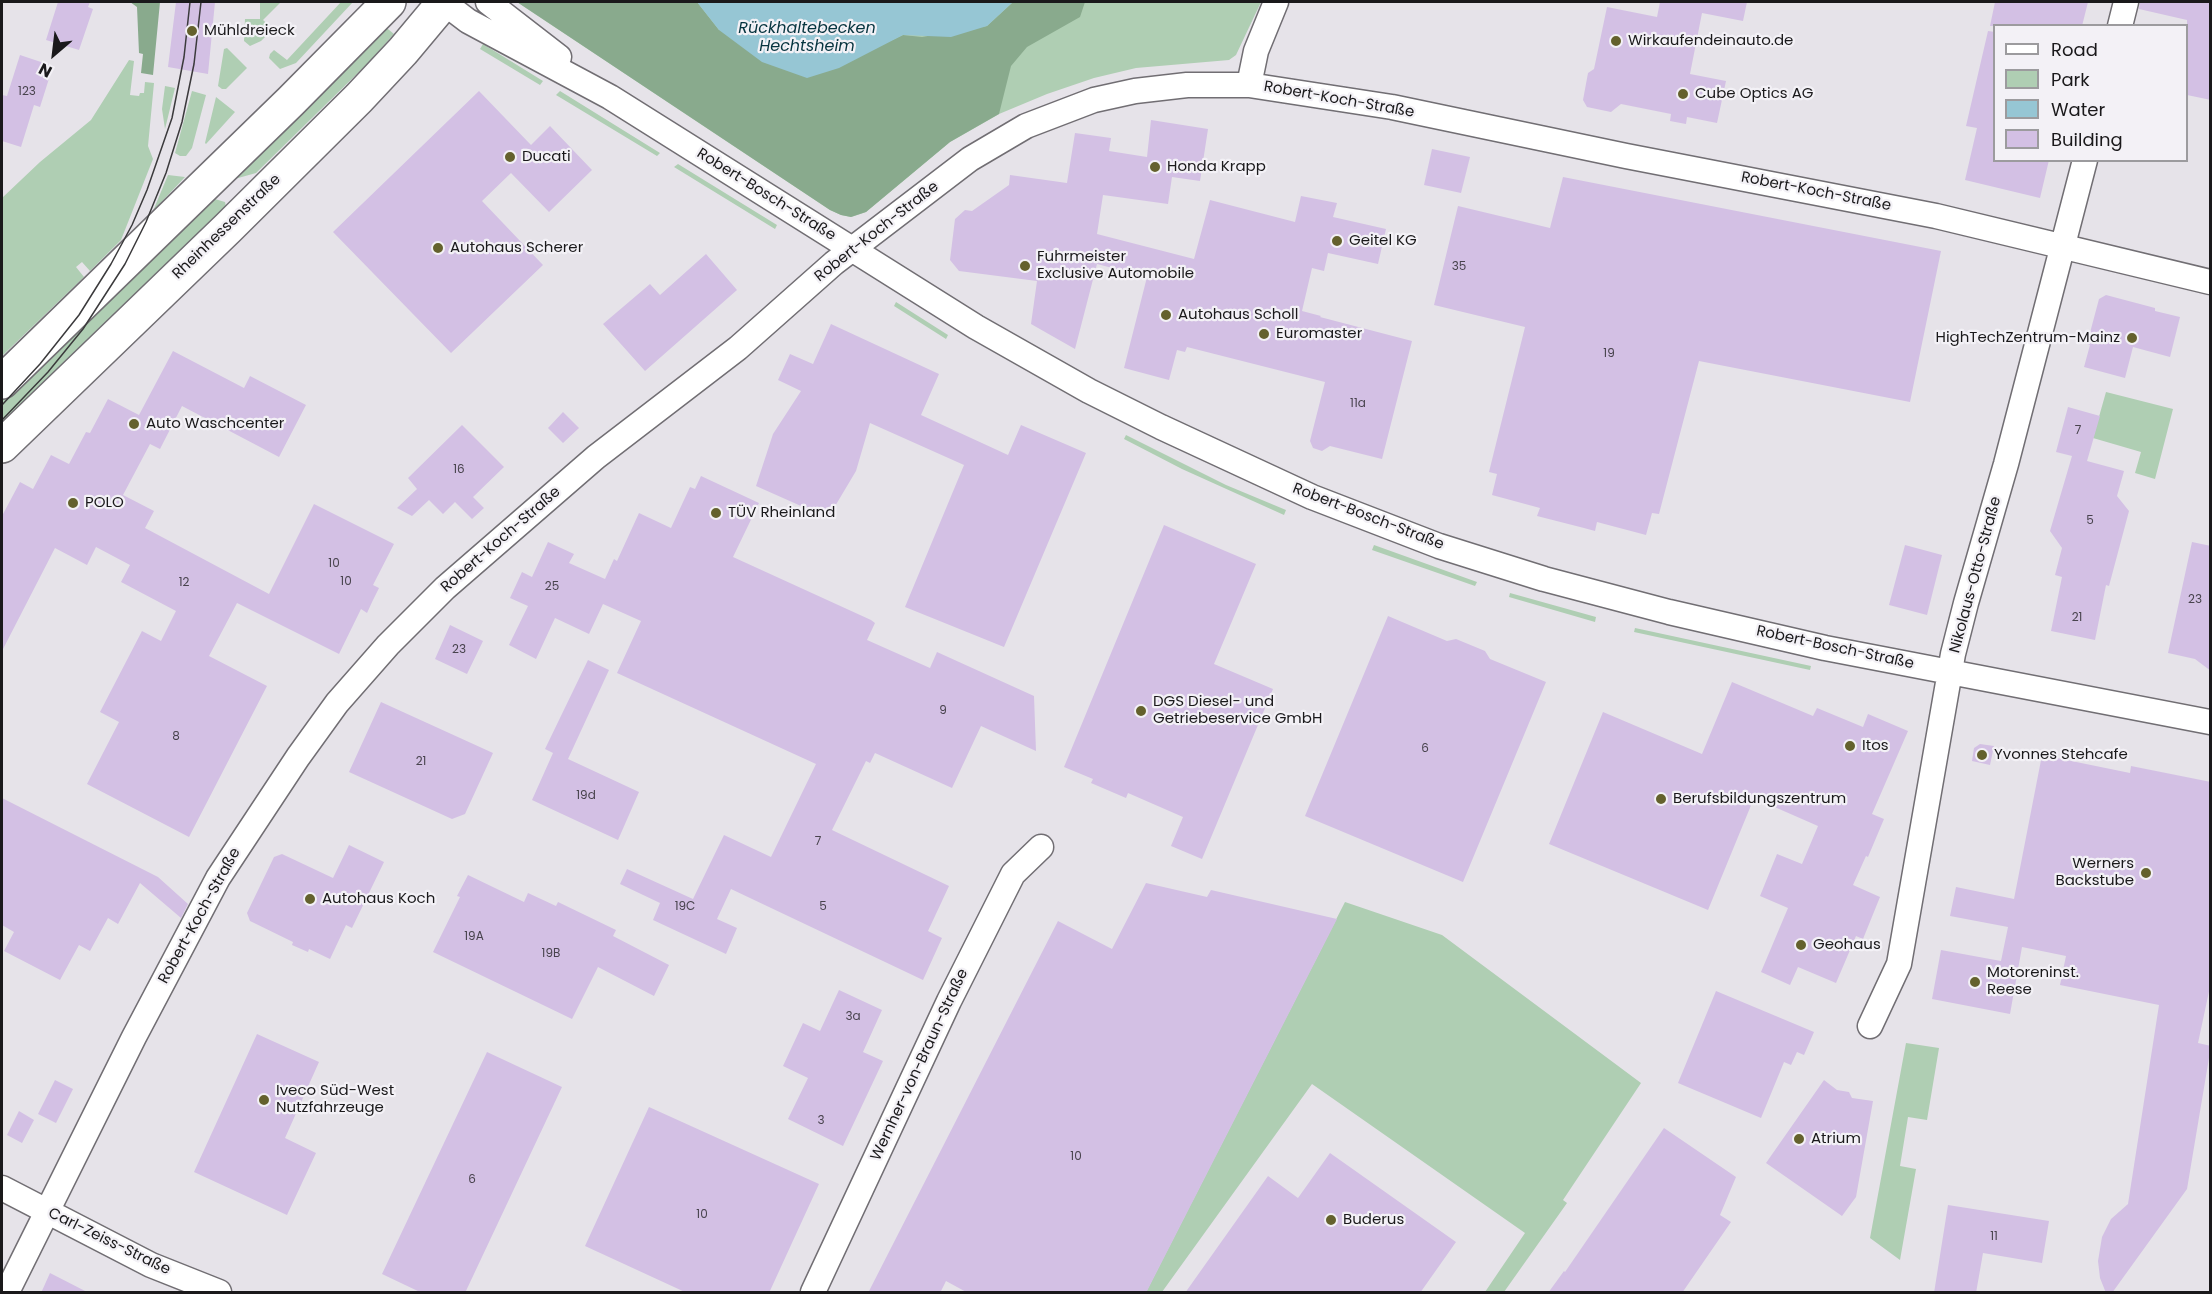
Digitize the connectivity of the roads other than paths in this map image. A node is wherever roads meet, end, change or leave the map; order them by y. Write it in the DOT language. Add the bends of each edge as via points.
graph roads {
  1 [pos="389,2"];
  2 [pos="444,2"];
  3 [pos="488,2"];
  4 [pos="1276,2"];
  5 [pos="2126,2"];
  6 [pos="2120,24"];
  7 [pos="1249,85"];
  8 [pos="610,97"];
  9 [pos="2084,162"];
  10 [pos="2063,247"];
  11 [pos="853,250"];
  12 [pos="2211,282"];
  13 [pos="2,382"];
  14 [pos="2,446"];
  15 [pos="1951,673"];
  16 [pos="2211,722"];
  17 [pos="1041,847"];
  18 [pos="1870,1026"];
  19 [pos="2,1188"];
  20 [pos="48,1212"];
  21 [pos="7,1293"];
  22 [pos="219,1293"];
  23 [pos="813,1293"];
  1 -- 13 [label="main road"];
  2 -- 8 [label="street, Robert-Bosch-Straße" via="468,21"];
  2 -- 14 [label="main road, Rheinhessenstraße" via="359,98"];
  3 -- 8 [label="street, Robert-Bosch-Straße"];
  4 -- 7 [label="street" via="1256,51"];
  5 -- 6 [label="street"];
  7 -- 10 [label="street, Robert-Koch-Straße" via="1392,107 1936,216"];
  7 -- 11 [label="street, Robert-Koch-Straße" via="1186,85 1135,91 1059,112 1026,126 970,159"];
  8 -- 11 [label="street, Robert-Bosch-Straße"];
  9 -- 10 [label="street, Nikolaus-Otto-Straße"];
  10 -- 12 [label="street, Robert-Koch-Straße"];
  10 -- 15 [label="street, Nikolaus-Otto-Straße" via="1966,603"];
  11 -- 15 [label="street, Robert-Bosch-Straße" via="976,327 1089,391 1228,460 1373,522 1534,576 1669,612"];
  11 -- 20 [label="street, Robert-Koch-Straße" via="738,348 596,457 471,564 416,615 337,703 218,878"];
  15 -- 16 [label="street, Robert-Bosch-Straße"];
  15 -- 18 [label="street, Nikolaus-Otto-Straße" via="1899,964"];
  17 -- 23 [label="street, Wernher-von-Braun-Straße" via="1007,885"];
  19 -- 20 [label="street, Carl-Zeiss-Straße"];
  20 -- 21 [label="street, Robert-Koch-Straße"];
  20 -- 22 [label="street, Carl-Zeiss-Straße" via="151,1265"];
}
